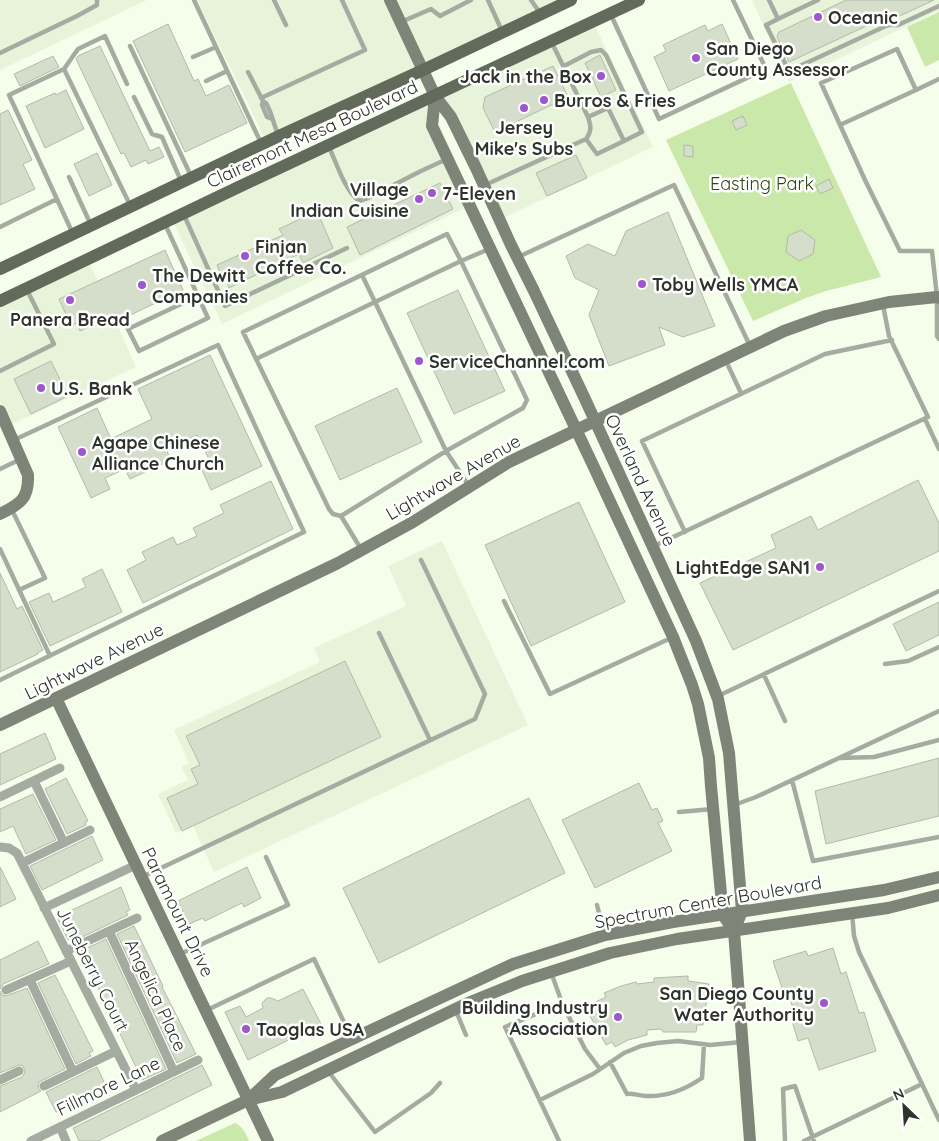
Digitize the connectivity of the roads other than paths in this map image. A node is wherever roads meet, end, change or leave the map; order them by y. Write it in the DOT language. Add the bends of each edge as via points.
graph roads {
  1 [pos="97,0"];
  2 [pos="194,0"];
  3 [pos="274,0"];
  4 [pos="342,0"];
  5 [pos="390,0"];
  6 [pos="471,0"];
  7 [pos="488,0"];
  8 [pos="531,0"];
  9 [pos="571,0"];
  10 [pos="638,0"];
  11 [pos="733,0"];
  12 [pos="769,0"];
  13 [pos="818,0"];
  14 [pos="939,6"];
  15 [pos="610,13"];
  16 [pos="541,14"];
  17 [pos="778,18"];
  18 [pos="401,23"];
  19 [pos="286,25"];
  20 [pos="502,33"];
  21 [pos="551,41"];
  22 [pos="130,46"];
  23 [pos="216,47"];
  24 [pos="0,52"];
  25 [pos="193,57"];
  26 [pos="564,66"];
  27 [pos="64,69"];
  28 [pos="423,70"];
  29 [pos="227,71"];
  30 [pos="248,72"];
  31 [pos="939,79"];
  32 [pos="206,81"];
  33 [pos="126,84"];
  34 [pos="916,90"];
  35 [pos="435,96"];
  36 [pos="134,97"];
  37 [pos="262,100"];
  38 [pos="588,117"];
  39 [pos="840,125"];
  40 [pos="279,136"];
  41 [pos="586,139"];
  42 [pos="624,141"];
  43 [pos="262,144"];
  44 [pos="329,146"];
  45 [pos="448,159"];
  46 [pos="69,177"];
  47 [pos="187,180"];
  48 [pos="484,186"];
  49 [pos="57,200"];
  50 [pos="130,207"];
  51 [pos="183,214"];
  52 [pos="164,223"];
  53 [pos="91,225"];
  54 [pos="0,227"];
  55 [pos="73,234"];
  56 [pos="347,248"];
  57 [pos="490,249"];
  58 [pos="939,250"];
  59 [pos="932,251"];
  60 [pos="517,258"];
  61 [pos="461,261"];
  62 [pos="0,269"];
  63 [pos="362,275"];
  64 [pos="27,289"];
  65 [pos="198,296"];
  66 [pos="938,297"];
  67 [pos="0,301"];
  68 [pos="375,302"];
  69 [pos="883,303"];
  70 [pos="939,339"];
  71 [pos="892,340"];
  72 [pos="750,347"];
  73 [pos="256,359"];
  74 [pos="725,359"];
  75 [pos="0,371"];
  76 [pos="741,393"];
  77 [pos="0,411"];
  78 [pos="924,419"];
  79 [pos="595,421"];
  80 [pos="577,429"];
  81 [pos="13,440"];
  82 [pos="939,449"];
  83 [pos="446,451"];
  84 [pos="21,459"];
  85 [pos="0,469"];
  86 [pos="469,487"];
  87 [pos="6,511"];
  88 [pos="340,516"];
  89 [pos="685,532"];
  90 [pos="653,547"];
  91 [pos="0,549"];
  92 [pos="362,550"];
  93 [pos="421,560"];
  94 [pos="19,590"];
  95 [pos="939,591"];
  96 [pos="504,600"];
  97 [pos="379,633"];
  98 [pos="673,637"];
  99 [pos="939,647"];
  100 [pos="50,656"];
  101 [pos="885,664"];
  102 [pos="764,675"];
  103 [pos="0,680"];
  104 [pos="717,697"];
  105 [pos="56,698"];
  106 [pos="939,711"];
  107 [pos="785,721"];
  108 [pos="0,725"];
  109 [pos="430,740"];
  110 [pos="939,740"];
  111 [pos="837,758"];
  112 [pos="60,768"];
  113 [pos="792,780"];
  114 [pos="34,781"];
  115 [pos="0,797"];
  116 [pos="733,806"];
  117 [pos="713,809"];
  118 [pos="679,812"];
  119 [pos="90,830"];
  120 [pos="939,836"];
  121 [pos="64,843"];
  122 [pos="0,847"];
  123 [pos="266,857"];
  124 [pos="22,862"];
  125 [pos="136,865"];
  126 [pos="939,877"];
  127 [pos="142,878"];
  128 [pos="939,895"];
  129 [pos="597,905"];
  130 [pos="44,908"];
  131 [pos="742,911"];
  132 [pos="852,913"];
  133 [pos="723,915"];
  134 [pos="136,918"];
  135 [pos="109,931"];
  136 [pos="734,931"];
  137 [pos="605,935"];
  138 [pos="66,952"];
  139 [pos="179,955"];
  140 [pos="71,961"];
  141 [pos="551,971"];
  142 [pos="30,980"];
  143 [pos="6,990"];
  144 [pos="562,1003"];
  145 [pos="455,1009"];
  146 [pos="206,1011"];
  147 [pos="466,1035"];
  148 [pos="352,1039"];
  149 [pos="742,1042"];
  150 [pos="704,1044"];
  151 [pos="116,1051"];
  152 [pos="198,1060"];
  153 [pos="610,1062"];
  154 [pos="600,1069"];
  155 [pos="327,1070"];
  156 [pos="19,1071"];
  157 [pos="73,1072"];
  158 [pos="174,1072"];
  159 [pos="0,1080"];
  160 [pos="440,1083"];
  161 [pos="922,1084"];
  162 [pos="44,1086"];
  163 [pos="136,1090"];
  164 [pos="248,1100"];
  165 [pos="540,1100"];
  166 [pos="939,1120"];
  167 [pos="60,1127"];
  168 [pos="813,1139"];
  169 [pos="31,1141"];
  170 [pos="66,1141"];
  171 [pos="162,1141"];
  172 [pos="268,1141"];
  173 [pos="559,1141"];
  174 [pos="750,1141"];
  175 [pos="785,1141"];
  176 [pos="804,1141"];
  1 -- 24 [label="lane" via="97,5 77,16"];
  2 -- 23 [label="lane"];
  3 -- 19 [label="lane"];
  4 -- 37 [label="lane" via="365,50"];
  5 -- 18 [label="street, Overland Avenue"];
  6 -- 18 [label="lane" via="440,16 431,9"];
  7 -- 20 [label="lane"];
  8 -- 16 [label="lane"];
  9 -- 16 [label="main road, Clairemont Mesa Boulevard"];
  10 -- 15 [label="main road, Clairemont Mesa Boulevard"];
  11 -- 15 [label="lane" via="766,69 660,118"];
  12 -- 17 [label="lane"];
  13 -- 17 [label="lane"];
  14 -- 17 [label="lane" via="898,25 888,25 789,70 766,25"];
  15 -- 21 [label="main road, Clairemont Mesa Boulevard"];
  16 -- 20 [label="main road, Clairemont Mesa Boulevard"];
  18 -- 28 [label="street, Overland Avenue"];
  20 -- 28 [label="main road, Clairemont Mesa Boulevard"];
  21 -- 26 [label="lane"];
  21 -- 35 [label="main road, Clairemont Mesa Boulevard"];
  22 -- 47 [label="lane"];
  23 -- 25 [label="lane"];
  23 -- 29 [label="lane"];
  26 -- 38 [label="lane"];
  26 -- 42 [label="lane" via="591,52 601,50 606,55 642,132"];
  27 -- 33 [label="lane" via="78,49 104,36"];
  27 -- 49 [label="lane" via="9,95"];
  27 -- 50 [label="lane"];
  28 -- 35 [label="street, Overland Avenue"];
  28 -- 40 [label="main road, Clairemont Mesa Boulevard"];
  29 -- 32 [label="lane"];
  29 -- 43 [label="lane"];
  30 -- 37 [label="lane"];
  31 -- 34 [label="lane"];
  34 -- 39 [label="lane"];
  34 -- 39 [label="lane" via="896,49 820,83"];
  35 -- 44 [label="main road, Clairemont Mesa Boulevard"];
  35 -- 45 [label="street, Overland Avenue" via="432,126"];
  35 -- 48 [label="street, Overland Avenue" via="451,117"];
  36 -- 47 [label="lane" via="152,134 162,137"];
  37 -- 40 [label="lane" via="267,117 272,119"];
  38 -- 41 [label="lane" via="591,125"];
  38 -- 42 [label="lane" via="608,108"];
  39 -- 59 [label="lane" via="900,250"];
  40 -- 43 [label="main road, Clairemont Mesa Boulevard"];
  41 -- 42 [label="lane" via="597,154"];
  41 -- 48 [label="lane"];
  43 -- 47 [label="main road, Clairemont Mesa Boulevard"];
  44 -- 45 [label="lane" via="348,190 359,201"];
  44 -- 51 [label="main road, Clairemont Mesa Boulevard"];
  45 -- 57 [label="street, Overland Avenue"];
  46 -- 53 [label="lane"];
  47 -- 50 [label="main road, Clairemont Mesa Boulevard"];
  48 -- 60 [label="street, Overland Avenue"];
  49 -- 54 [label="lane"];
  49 -- 55 [label="lane"];
  50 -- 53 [label="main road, Clairemont Mesa Boulevard"];
  51 -- 52 [label="main road, Clairemont Mesa Boulevard"];
  51 -- 56 [label="lane" via="225,306"];
  52 -- 64 [label="main road, Clairemont Mesa Boulevard"];
  52 -- 65 [label="lane"];
  53 -- 55 [label="main road, Clairemont Mesa Boulevard"];
  55 -- 62 [label="main road, Clairemont Mesa Boulevard"];
  57 -- 61 [label="lane"];
  57 -- 80 [label="street, Overland Avenue"];
  58 -- 59 [label="lane"];
  59 -- 66 [label="lane"];
  60 -- 72 [label="lane" via="674,185"];
  60 -- 79 [label="street, Overland Avenue"];
  61 -- 63 [label="lane" via="447,234"];
  61 -- 68 [label="lane"];
  61 -- 83 [label="lane" via="526,400 523,408"];
  63 -- 68 [label="lane"];
  63 -- 73 [label="lane" via="243,332"];
  64 -- 67 [label="main road, Clairemont Mesa Boulevard"];
  64 -- 75 [label="lane" via="54,344"];
  65 -- 65 [label="lane" via="128,329 138,351 208,318"];
  66 -- 69 [label="street, Lightwave Avenue"];
  66 -- 70 [label="lane"];
  68 -- 73 [label="lane"];
  68 -- 83 [label="lane"];
  69 -- 71 [label="lane"];
  69 -- 72 [label="street, Lightwave Avenue" via="826,316"];
  71 -- 76 [label="lane" via="825,354"];
  71 -- 78 [label="lane" via="927,414"];
  72 -- 74 [label="street, Lightwave Avenue"];
  73 -- 88 [label="lane" via="329,509"];
  74 -- 76 [label="lane"];
  74 -- 79 [label="street, Lightwave Avenue"];
  76 -- 89 [label="lane" via="642,441"];
  77 -- 81 [label="street"];
  78 -- 82 [label="lane"];
  78 -- 89 [label="lane"];
  79 -- 80 [label="street, Lightwave Avenue"];
  79 -- 90 [label="street, Overland Avenue"];
  80 -- 86 [label="street, Lightwave Avenue" via="509,462"];
  80 -- 98 [label="street, Overland Avenue"];
  81 -- 84 [label="street"];
  81 -- 100 [label="lane" via="218,345 304,532"];
  83 -- 86 [label="lane"];
  83 -- 88 [label="lane"];
  84 -- 85 [label="lane"];
  84 -- 87 [label="street" via="28,475 27,493 21,502"];
  86 -- 92 [label="street, Lightwave Avenue"];
  87 -- 94 [label="lane" via="45,578"];
  88 -- 92 [label="lane"];
  89 -- 90 [label="lane"];
  90 -- 104 [label="street, Overland Avenue"];
  91 -- 94 [label="lane"];
  92 -- 105 [label="street, Lightwave Avenue"];
  93 -- 109 [label="lane" via="485,694 475,718"];
  94 -- 100 [label="lane"];
  95 -- 102 [label="lane"];
  96 -- 98 [label="lane" via="550,694"];
  97 -- 109 [label="lane"];
  98 -- 117 [label="street, Overland Avenue" via="698,704 709,758"];
  99 -- 101 [label="lane" via="908,661"];
  100 -- 103 [label="lane"];
  102 -- 104 [label="lane"];
  102 -- 107 [label="lane"];
  104 -- 116 [label="street, Overland Avenue" via="729,753"];
  105 -- 108 [label="street, Lightwave Avenue"];
  105 -- 125 [label="street, Paramount Drive"];
  106 -- 111 [label="lane"];
  109 -- 127 [label="lane"];
  110 -- 111 [label="lane" via="874,757"];
  111 -- 113 [label="lane"];
  112 -- 114 [label="street"];
  113 -- 116 [label="lane"];
  113 -- 120 [label="lane" via="813,862"];
  114 -- 115 [label="street"];
  114 -- 121 [label="street"];
  116 -- 131 [label="street, Overland Avenue"];
  117 -- 118 [label="lane"];
  117 -- 133 [label="street, Overland Avenue"];
  119 -- 121 [label="street"];
  121 -- 124 [label="street"];
  122 -- 124 [label="street" via="17,853"];
  123 -- 139 [label="lane" via="288,905"];
  124 -- 130 [label="street, Juneberry Court"];
  125 -- 127 [label="street, Paramount Drive"];
  125 -- 130 [label="street"];
  126 -- 131 [label="street, Spectrum Center Boulevard" via="884,890"];
  127 -- 139 [label="street, Paramount Drive"];
  128 -- 132 [label="street, Spectrum Center Boulevard"];
  129 -- 137 [label="lane"];
  130 -- 138 [label="street, Juneberry Court"];
  131 -- 133 [label="street, Spectrum Center Boulevard"];
  131 -- 136 [label="street, Overland Avenue"];
  132 -- 136 [label="street, Spectrum Center Boulevard"];
  132 -- 161 [label="lane" via="859,952"];
  133 -- 136 [label="street, Overland Avenue"];
  133 -- 137 [label="street, Spectrum Center Boulevard"];
  134 -- 135 [label="street"];
  135 -- 138 [label="street"];
  135 -- 158 [label="street, Angelica Place"];
  136 -- 141 [label="street, Spectrum Center Boulevard" via="610,953"];
  136 -- 149 [label="street, Overland Avenue"];
  137 -- 148 [label="street, Spectrum Center Boulevard" via="513,964"];
  138 -- 140 [label="street, Juneberry Court"];
  139 -- 146 [label="street, Paramount Drive"];
  140 -- 142 [label="street"];
  140 -- 151 [label="street, Juneberry Court"];
  141 -- 144 [label="lane"];
  141 -- 145 [label="street, Spectrum Center Boulevard"];
  142 -- 143 [label="street"];
  142 -- 157 [label="street"];
  144 -- 154 [label="lane" via="585,1049"];
  144 -- 165 [label="lane" via="505,1027"];
  145 -- 147 [label="lane"];
  145 -- 155 [label="street, Spectrum Center Boulevard"];
  146 -- 148 [label="lane" via="314,959"];
  146 -- 164 [label="street, Paramount Drive"];
  148 -- 164 [label="street, Spectrum Center Boulevard" via="275,1075"];
  149 -- 150 [label="lane"];
  149 -- 174 [label="street, Overland Avenue"];
  150 -- 153 [label="lane" via="678,1041 641,1046"];
  150 -- 153 [label="lane" via="702,1078 671,1093 626,1094"];
  151 -- 157 [label="street"];
  151 -- 163 [label="street, Juneberry Court"];
  152 -- 158 [label="street, Fillmore Lane"];
  153 -- 154 [label="lane"];
  154 -- 165 [label="lane"];
  155 -- 160 [label="lane" via="375,1132 431,1093"];
  155 -- 164 [label="street, Spectrum Center Boulevard" via="282,1092"];
  156 -- 159 [label="street"];
  157 -- 162 [label="street"];
  158 -- 163 [label="street, Fillmore Lane"];
  161 -- 166 [label="lane"];
  161 -- 168 [label="lane"];
  163 -- 167 [label="street, Fillmore Lane"];
  164 -- 171 [label="street, Spectrum Center Boulevard"];
  164 -- 172 [label="street, Paramount Drive"];
  165 -- 173 [label="lane"];
  167 -- 169 [label="street, Fillmore Lane"];
  167 -- 170 [label="street"];
  168 -- 175 [label="lane" via="795,1086 783,1089"];
  168 -- 176 [label="lane"];
}
